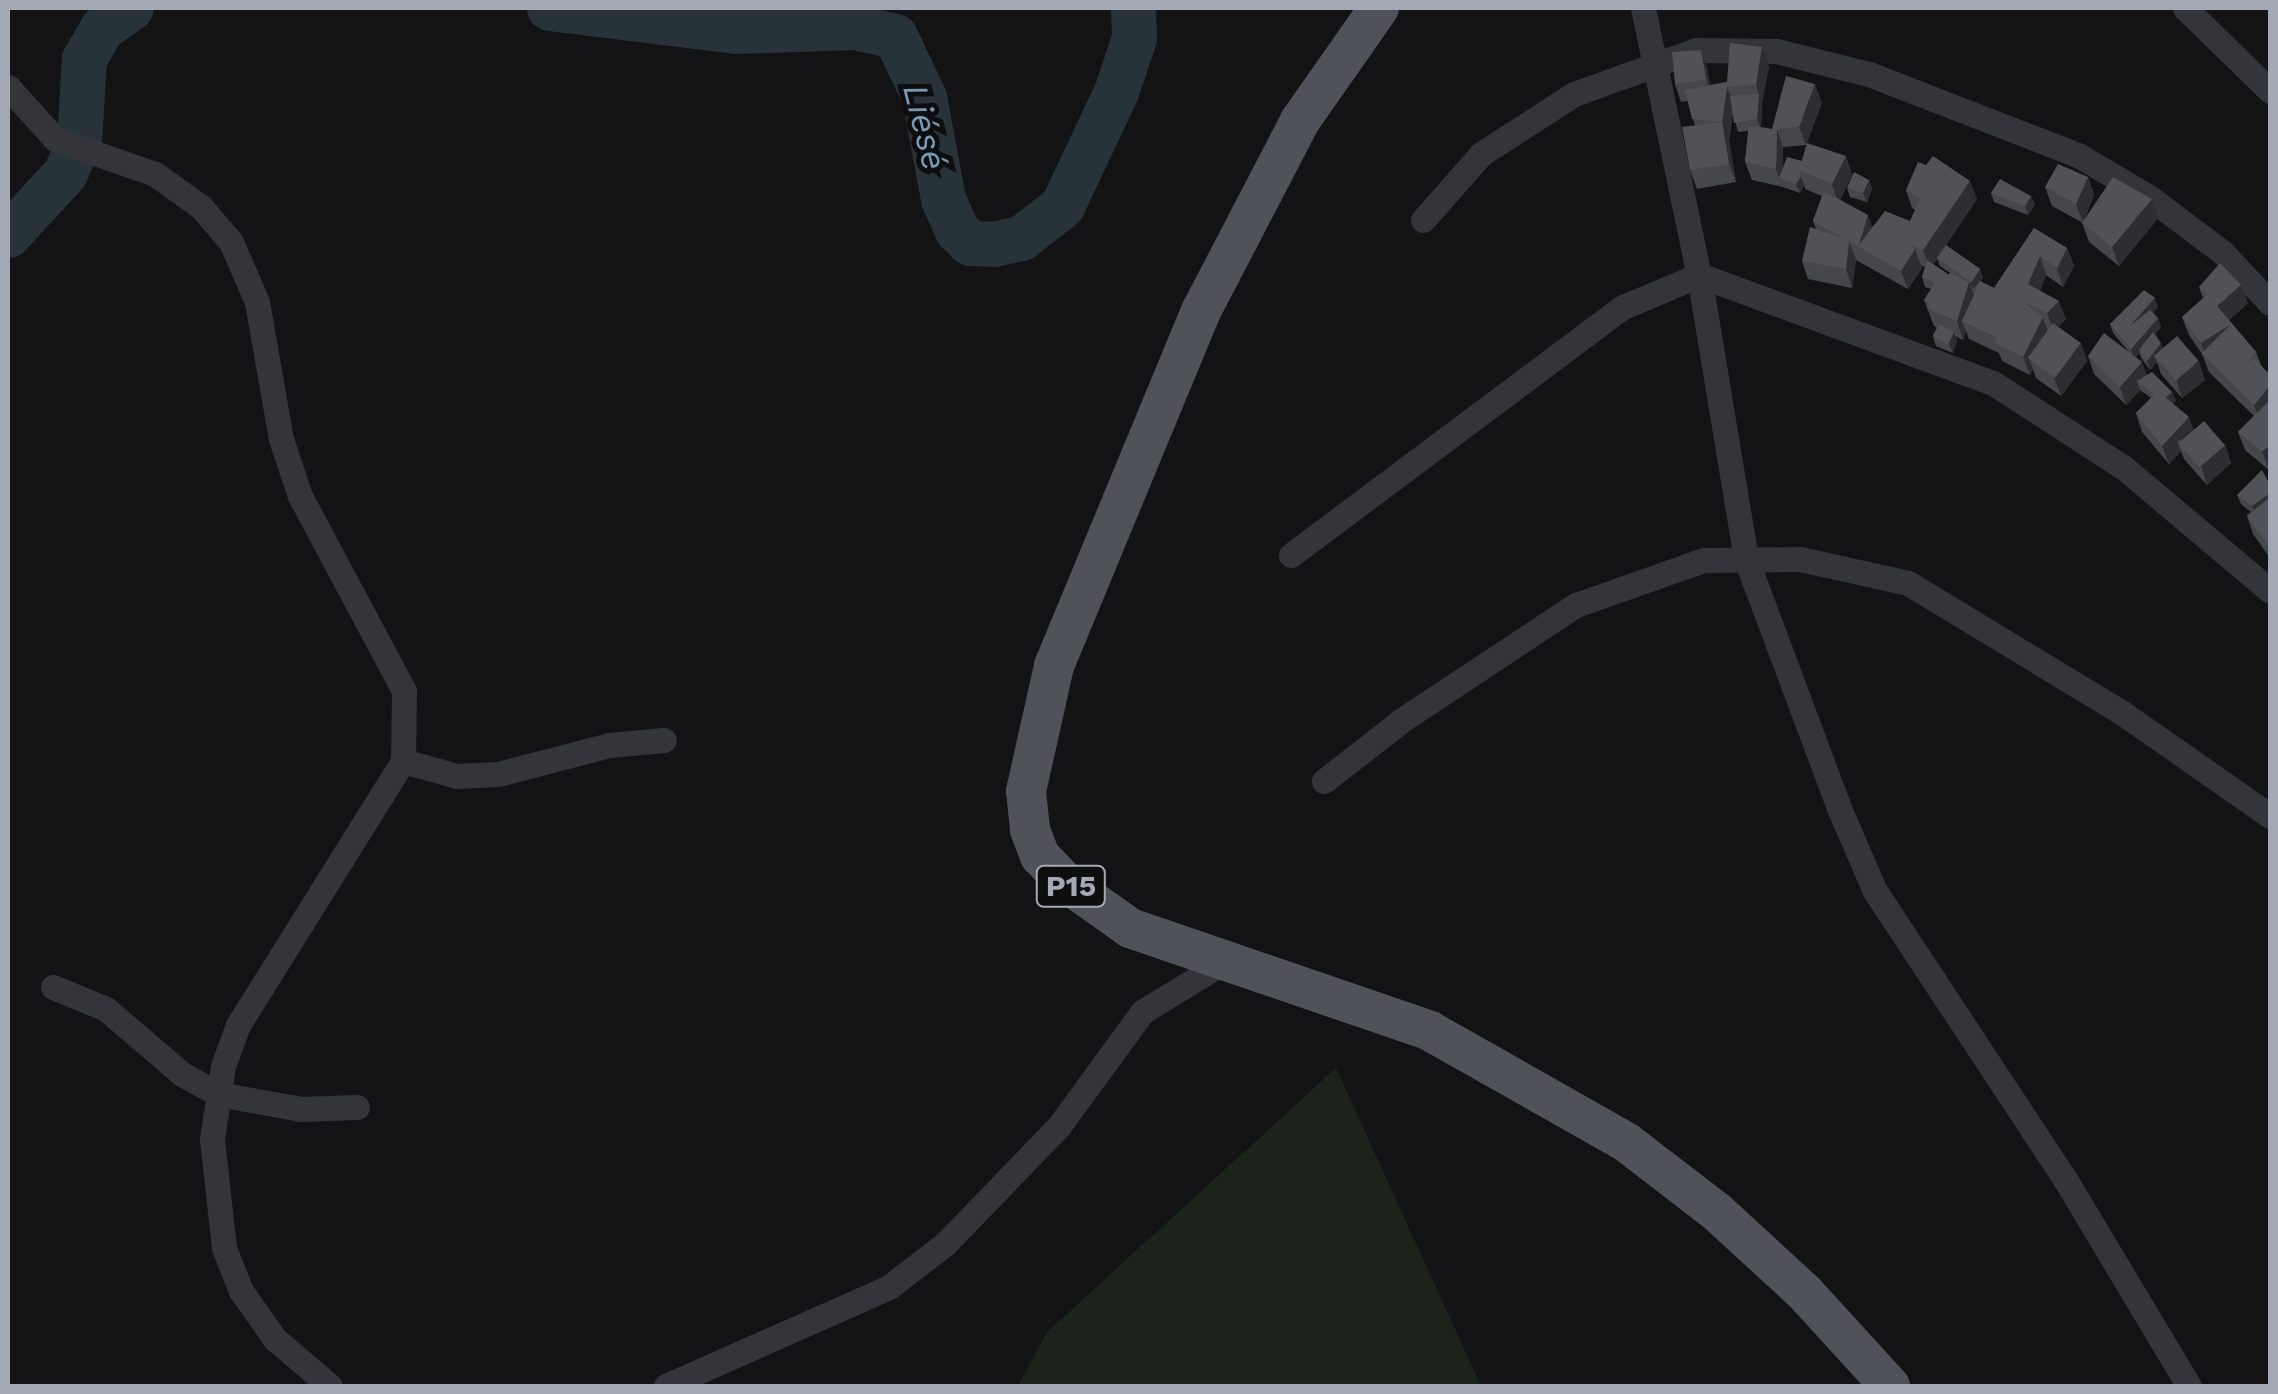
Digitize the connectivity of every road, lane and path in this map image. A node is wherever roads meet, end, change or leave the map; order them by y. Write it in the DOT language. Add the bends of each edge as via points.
graph roads {
  1 [pos="1379,8"];
  2 [pos="1643,8"];
  3 [pos="2186,8"];
  4 [pos="1654,62"];
  5 [pos="8,87"];
  6 [pos="2270,91"];
  7 [pos="1423,220"];
  8 [pos="1699,275"];
  9 [pos="2270,302"];
  10 [pos="1292,555"];
  11 [pos="1746,558"];
  12 [pos="2270,591"];
  13 [pos="664,740"];
  14 [pos="404,761"];
  15 [pos="1324,782"];
  16 [pos="2270,816"];
  17 [pos="1222,963"];
  18 [pos="53,988"];
  19 [pos="218,1094"];
  20 [pos="357,1107"];
  21 [pos="330,1386"];
  22 [pos="666,1386"];
  23 [pos="1890,1386"];
  24 [pos="2189,1386"];
  1 -- 17 [label="main road, P15" via="1300,121 1201,310 1054,666 1026,791 1040,856 1064,881 1130,928"];
  2 -- 4 [label="street"];
  3 -- 6 [label="street"];
  4 -- 7 [label="street" via="1613,75 1521,123 1481,154"];
  4 -- 8 [label="street"];
  4 -- 9 [label="street" via="1696,50 1776,51 1869,74 1983,116 2078,155 2149,197 2222,252"];
  5 -- 14 [label="street" via="55,139 155,174 201,206 231,242 257,302 280,439 300,496 404,691"];
  8 -- 10 [label="street" via="1622,307"];
  8 -- 11 [label="street"];
  8 -- 12 [label="street" via="1945,360 1993,383 2123,467"];
  11 -- 15 [label="street" via="1704,560 1576,605 1402,720"];
  11 -- 16 [label="street" via="1800,558 1908,583 2121,712"];
  11 -- 24 [label="street" via="1874,891 2065,1180"];
  13 -- 14 [label="street" via="608,745 498,774 457,776"];
  14 -- 19 [label="street" via="238,1025"];
  17 -- 22 [label="street" via="1142,1012 1059,1126 917,1266 836,1314"];
  17 -- 23 [label="main road, P15" via="1430,1031 1626,1142 1791,1280"];
  18 -- 19 [label="street" via="106,1009 182,1074"];
  19 -- 20 [label="street" via="301,1109"];
  19 -- 21 [label="street" via="216,1200 230,1262 274,1339"];
}
